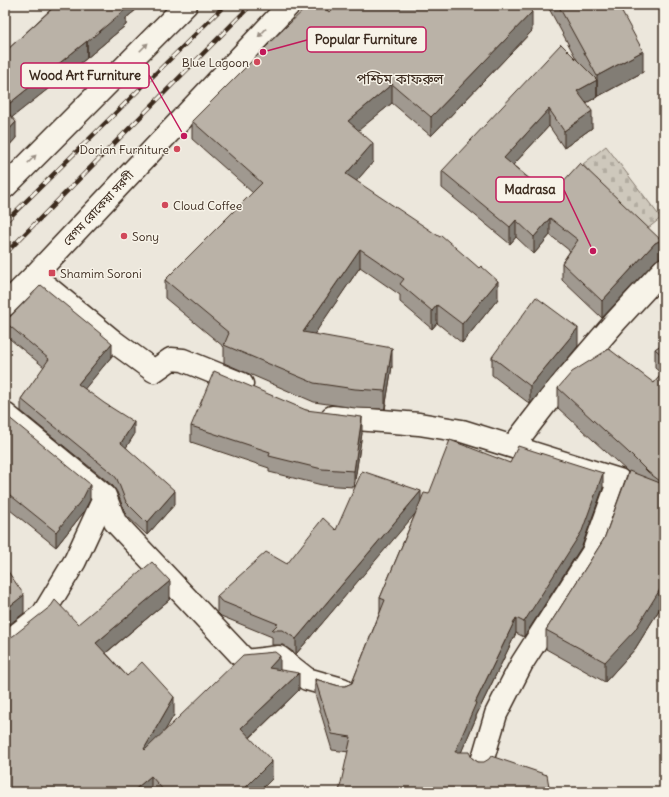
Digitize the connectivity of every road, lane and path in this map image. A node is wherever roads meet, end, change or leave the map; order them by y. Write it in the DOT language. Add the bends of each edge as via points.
graph roads {
  1 [pos="186,5"];
  2 [pos="289,5"];
  3 [pos="5,187"];
  4 [pos="664,269"];
  5 [pos="34,276"];
  6 [pos="5,305"];
  7 [pos="257,390"];
  8 [pos="5,414"];
  9 [pos="311,414"];
  10 [pos="513,446"];
  11 [pos="105,496"];
  12 [pos="5,644"];
  13 [pos="342,689"];
  14 [pos="481,765"];
  3 -- 1 [label="street, one-way"];
  2 -- 5 [label="street, বেগম রোকেয়া সরণী, one-way"];
  4 -- 10 [label="street" via="554,393"];
  5 -- 6 [label="street, বেগম রোকেয়া সরণী"];
  5 -- 7 [label="street" via="154,371 171,359 183,360"];
  8 -- 11 [label="street"];
  9 -- 10 [label="street" via="354,420 419,424 462,431"];
  10 -- 14 [label="street" via="619,480 593,552 522,663 496,714"];
  11 -- 12 [label="street" via="75,561 43,614"];
  11 -- 13 [label="street" via="115,522 246,661 279,658 307,680"];
}
